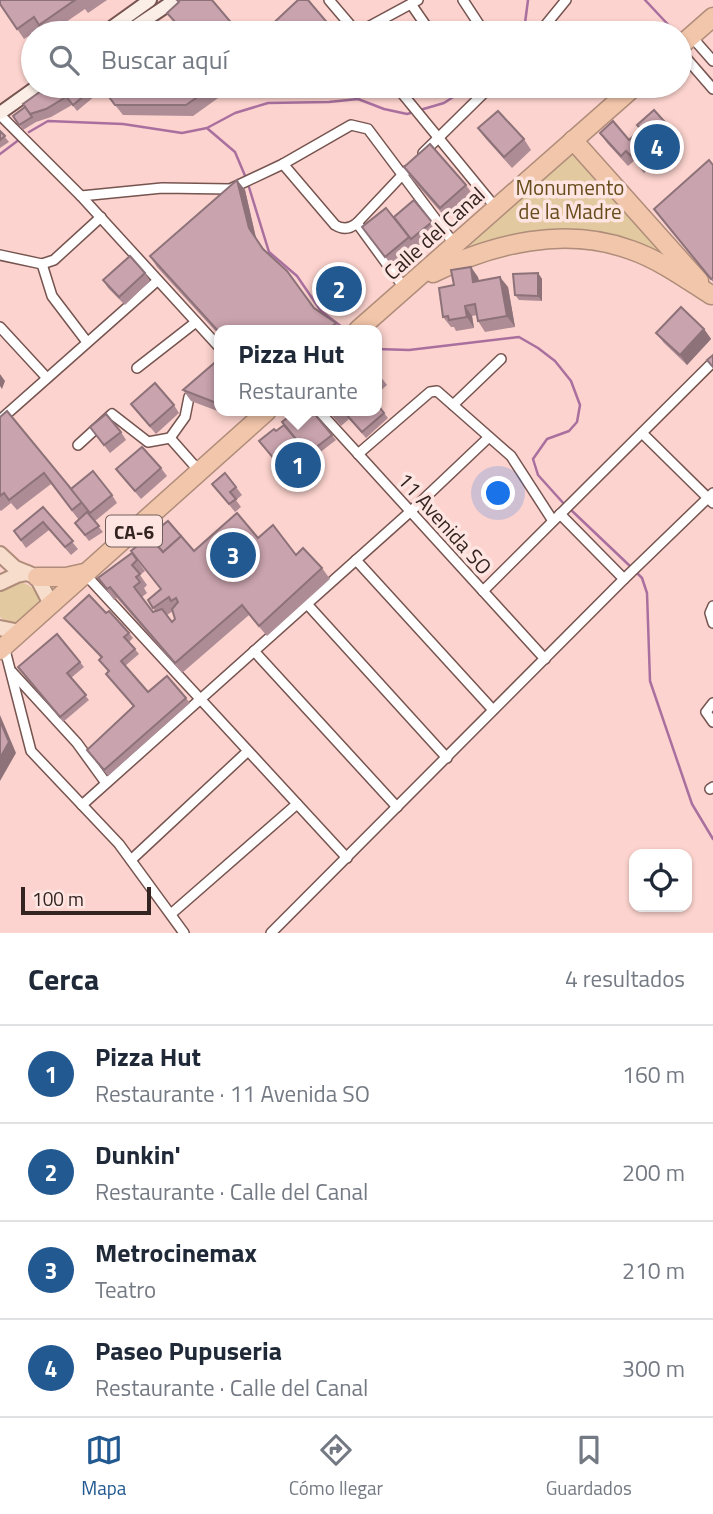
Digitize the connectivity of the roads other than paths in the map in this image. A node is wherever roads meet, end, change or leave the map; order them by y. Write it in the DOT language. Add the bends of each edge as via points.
graph roads {
  1 [pos="150,0"];
  2 [pos="175,0"];
  3 [pos="329,0"];
  4 [pos="463,0"];
  5 [pos="566,0"];
  6 [pos="415,2"];
  7 [pos="713,17"];
  8 [pos="121,21"];
  9 [pos="144,21"];
  10 [pos="347,21"];
  11 [pos="379,21"];
  12 [pos="425,21"];
  13 [pos="477,21"];
  14 [pos="549,21"];
  15 [pos="692,36"];
  16 [pos="692,49"];
  17 [pos="692,58"];
  18 [pos="713,61"];
  19 [pos="713,89"];
  20 [pos="22,98"];
  21 [pos="405,98"];
  22 [pos="479,98"];
  23 [pos="621,98"];
  24 [pos="0,114"];
  25 [pos="437,138"];
  26 [pos="573,140"];
  27 [pos="283,164"];
  28 [pos="403,174"];
  29 [pos="230,189"];
  30 [pos="81,196"];
  31 [pos="225,201"];
  32 [pos="496,208"];
  33 [pos="101,217"];
  34 [pos="357,223"];
  35 [pos="455,245"];
  36 [pos="0,255"];
  37 [pos="156,260"];
  38 [pos="42,264"];
  39 [pos="146,268"];
  40 [pos="157,281"];
  41 [pos="408,286"];
  42 [pos="712,296"];
  43 [pos="196,322"];
  44 [pos="364,325"];
  45 [pos="0,327"];
  46 [pos="87,342"];
  47 [pos="214,342"];
  48 [pos="501,359"];
  49 [pos="713,362"];
  50 [pos="137,368"];
  51 [pos="47,378"];
  52 [pos="202,385"];
  53 [pos="453,405"];
  54 [pos="262,416"];
  55 [pos="324,416"];
  56 [pos="0,420"];
  57 [pos="642,433"];
  58 [pos="170,438"];
  59 [pos="488,438"];
  60 [pos="78,445"];
  61 [pos="358,454"];
  62 [pos="200,472"];
  63 [pos="711,498"];
  64 [pos="411,511"];
  65 [pos="559,514"];
  66 [pos="0,554"];
  67 [pos="356,559"];
  68 [pos="84,573"];
  69 [pos="32,575"];
  70 [pos="626,577"];
  71 [pos="0,583"];
  72 [pos="483,591"];
  73 [pos="51,604"];
  74 [pos="307,604"];
  75 [pos="713,607"];
  76 [pos="713,623"];
  77 [pos="0,628"];
  78 [pos="20,632"];
  79 [pos="2,648"];
  80 [pos="254,651"];
  81 [pos="545,659"];
  82 [pos="11,671"];
  83 [pos="200,699"];
  84 [pos="713,703"];
  85 [pos="493,710"];
  86 [pos="713,722"];
  87 [pos="248,751"];
  88 [pos="447,758"];
  89 [pos="106,783"];
  90 [pos="82,804"];
  91 [pos="297,804"];
  92 [pos="397,807"];
  93 [pos="347,858"];
  94 [pos="131,860"];
  95 [pos="171,914"];
  96 [pos="184,933"];
  97 [pos="271,933"];
  1 -- 8 [label="main road"];
  2 -- 9 [label="main road"];
  3 -- 10 [label="street"];
  4 -- 13 [label="street"];
  5 -- 14 [label="street"];
  6 -- 11 [label="street"];
  6 -- 12 [label="street"];
  7 -- 15 [label="highway"];
  16 -- 18 [label="street"];
  17 -- 19 [label="street"];
  20 -- 24 [label="main road"];
  21 -- 25 [label="street"];
  22 -- 25 [label="street"];
  23 -- 26 [label="highway, Calle del Canal"];
  24 -- 30 [label="street"];
  25 -- 28 [label="street"];
  25 -- 32 [label="street"];
  26 -- 32 [label="highway, Calle del Canal"];
  26 -- 42 [label="highway"];
  27 -- 28 [label="street" via="351,125 368,129"];
  27 -- 29 [label="street"];
  27 -- 34 [label="street" via="335,225 346,228"];
  28 -- 34 [label="street"];
  28 -- 35 [label="street"];
  29 -- 30 [label="street" via="162,188"];
  29 -- 31 [label="street"];
  30 -- 33 [label="street"];
  32 -- 35 [label="highway, Calle del Canal"];
  33 -- 38 [label="street" via="54,260"];
  33 -- 39 [label="street"];
  34 -- 41 [label="street"];
  35 -- 41 [label="highway, Calle del Canal"];
  36 -- 38 [label="street"];
  37 -- 39 [label="street"];
  38 -- 46 [label="street" via="52,296"];
  39 -- 40 [label="street"];
  40 -- 43 [label="street"];
  40 -- 46 [label="street"];
  41 -- 42 [label="highway" via="473,255 552,238 631,250"];
  41 -- 44 [label="highway, Calle del Canal"];
  43 -- 47 [label="street"];
  43 -- 50 [label="street"];
  45 -- 51 [label="street"];
  46 -- 51 [label="street"];
  48 -- 53 [label="street"];
  49 -- 57 [label="street"];
  51 -- 56 [label="street"];
  52 -- 58 [label="street" via="189,397 185,417"];
  53 -- 59 [label="street"];
  53 -- 61 [label="street" via="437,391 430,392"];
  54 -- 62 [label="highway, CA-6"];
  55 -- 61 [label="street, 11 Avenida SO"];
  57 -- 63 [label="street"];
  57 -- 65 [label="street"];
  58 -- 60 [label="street" via="148,442 112,414"];
  58 -- 62 [label="street"];
  59 -- 64 [label="street"];
  59 -- 65 [label="street" via="511,456"];
  61 -- 64 [label="street, 11 Avenida SO"];
  62 -- 68 [label="highway, CA-6"];
  63 -- 70 [label="street"];
  64 -- 67 [label="street"];
  64 -- 72 [label="street, 11 Avenida SO"];
  65 -- 70 [label="street"];
  65 -- 72 [label="street"];
  66 -- 69 [label="main road"];
  67 -- 74 [label="street"];
  67 -- 85 [label="street"];
  68 -- 69 [label="highway" via="66,578"];
  68 -- 73 [label="highway, CA-6"];
  68 -- 83 [label="street"];
  69 -- 71 [label="main road" via="17,575"];
  69 -- 73 [label="main road"];
  70 -- 81 [label="street"];
  72 -- 81 [label="street, 11 Avenida SO"];
  73 -- 78 [label="highway, CA-6"];
  74 -- 80 [label="street"];
  74 -- 88 [label="street"];
  75 -- 76 [label="street"];
  77 -- 78 [label="main road"];
  78 -- 79 [label="highway, CA-6"];
  79 -- 82 [label="street"];
  80 -- 83 [label="street"];
  80 -- 92 [label="street"];
  81 -- 85 [label="street"];
  82 -- 89 [label="street" via="61,724"];
  82 -- 90 [label="street" via="31,751"];
  83 -- 87 [label="street"];
  83 -- 89 [label="street"];
  84 -- 86 [label="street" via="706,712"];
  85 -- 88 [label="street"];
  87 -- 91 [label="street"];
  87 -- 94 [label="street"];
  88 -- 92 [label="street"];
  89 -- 90 [label="street"];
  90 -- 94 [label="street"];
  91 -- 93 [label="street"];
  91 -- 95 [label="street"];
  92 -- 93 [label="street"];
  93 -- 97 [label="street"];
  94 -- 95 [label="street"];
  95 -- 96 [label="street"];
}
